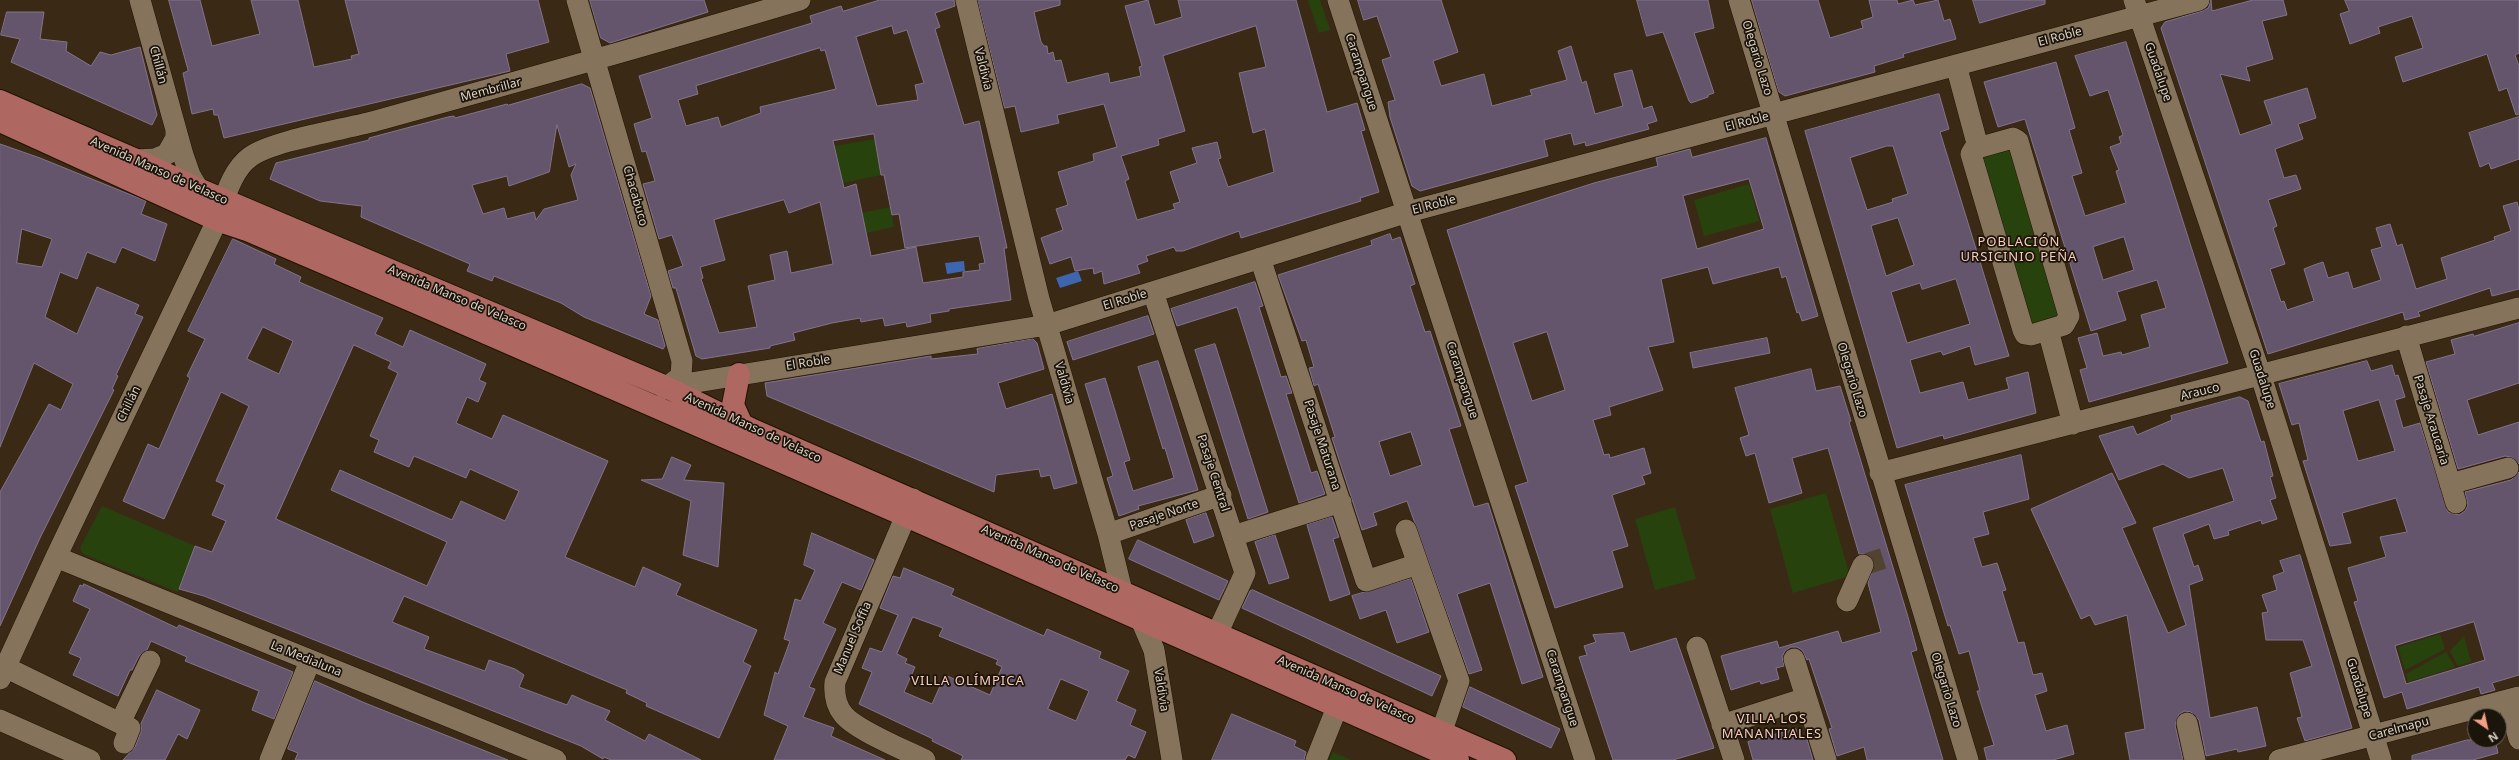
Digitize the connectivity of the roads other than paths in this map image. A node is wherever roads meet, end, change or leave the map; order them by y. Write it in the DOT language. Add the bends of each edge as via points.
graph roads {
  1 [pos="140,0"];
  2 [pos="577,0"];
  3 [pos="800,0"];
  4 [pos="966,0"];
  5 [pos="1338,0"];
  6 [pos="1739,0"];
  7 [pos="2199,0"];
  8 [pos="2137,8"];
  9 [pos="596,61"];
  10 [pos="1956,65"];
  11 [pos="0,101"];
  12 [pos="1774,114"];
  13 [pos="0,120"];
  14 [pos="176,130"];
  15 [pos="1978,148"];
  16 [pos="135,160"];
  17 [pos="198,189"];
  18 [pos="221,210"];
  19 [pos="1408,212"];
  20 [pos="1260,258"];
  21 [pos="1153,292"];
  22 [pos="2519,308"];
  23 [pos="1047,325"];
  24 [pos="2048,330"];
  25 [pos="2406,336"];
  26 [pos="739,374"];
  27 [pos="2261,376"];
  28 [pos="666,386"];
  29 [pos="654,407"];
  30 [pos="2073,424"];
  31 [pos="742,425"];
  32 [pos="2508,468"];
  33 [pos="1880,473"];
  34 [pos="1221,496"];
  35 [pos="1341,502"];
  36 [pos="910,508"];
  37 [pos="1406,530"];
  38 [pos="1108,534"];
  39 [pos="1233,536"];
  40 [pos="56,557"];
  41 [pos="1418,564"];
  42 [pos="1863,565"];
  43 [pos="1122,591"];
  44 [pos="1847,601"];
  45 [pos="1142,622"];
  46 [pos="1213,642"];
  47 [pos="1697,647"];
  48 [pos="1794,659"];
  49 [pos="150,660"];
  50 [pos="310,661"];
  51 [pos="3,673"];
  52 [pos="1341,698"];
  53 [pos="1806,698"];
  54 [pos="2514,699"];
  55 [pos="0,720"];
  56 [pos="120,723"];
  57 [pos="2187,723"];
  58 [pos="1722,724"];
  59 [pos="2374,736"];
  60 [pos="2519,739"];
  61 [pos="1438,741"];
  62 [pos="124,743"];
  63 [pos="90,760"];
  64 [pos="270,760"];
  65 [pos="556,760"];
  66 [pos="925,760"];
  67 [pos="1172,760"];
  68 [pos="1316,760"];
  69 [pos="1458,760"];
  70 [pos="1502,760"];
  71 [pos="1585,760"];
  72 [pos="1734,760"];
  73 [pos="1826,760"];
  74 [pos="1968,760"];
  75 [pos="2195,760"];
  76 [pos="2279,760"];
  77 [pos="2381,760"];
  1 -- 14 [label="street, Chillán"];
  2 -- 9 [label="street, Chacabuco"];
  3 -- 9 [label="street, Membrillar"];
  4 -- 23 [label="street, Valdivia"];
  5 -- 19 [label="street, Carampangue"];
  6 -- 12 [label="street, Olegario Lazo"];
  7 -- 8 [label="street, El Roble"];
  8 -- 10 [label="street, El Roble"];
  8 -- 27 [label="street, Guadalupe"];
  9 -- 18 [label="street, Membrillar" via="261,150 249,157 241,167"];
  9 -- 28 [label="street, Chacabuco" via="682,361 681,376"];
  10 -- 12 [label="street, El Roble"];
  10 -- 15 [label="street"];
  11 -- 16 [label="main road, Avenida Manso de Velasco"];
  12 -- 19 [label="street, El Roble"];
  12 -- 33 [label="street, Olegario Lazo"];
  13 -- 18 [label="main road, Avenida Manso de Velasco"];
  14 -- 16 [label="street" via="176,138 168,154 155,159"];
  14 -- 17 [label="street, Chillán" via="190,175"];
  15 -- 24 [label="street" via="1971,154 2023,330 2031,335"];
  15 -- 24 [label="street" via="2013,138 2018,141 2069,316 2064,325"];
  16 -- 17 [label="main road, Avenida Manso de Velasco"];
  17 -- 18 [label="main road, Avenida Manso de Velasco"];
  18 -- 28 [label="main road, Avenida Manso de Velasco"];
  18 -- 29 [label="main road, Avenida Manso de Velasco" via="247,230"];
  18 -- 40 [label="street, Chillán"];
  19 -- 20 [label="street, El Roble"];
  19 -- 71 [label="street, Carampangue"];
  20 -- 21 [label="street, El Roble"];
  20 -- 35 [label="street, Pasaje Maturana"];
  21 -- 23 [label="street, El Roble"];
  21 -- 34 [label="street, Pasaje Central"];
  22 -- 25 [label="street, Arauco"];
  23 -- 26 [label="street, El Roble"];
  23 -- 38 [label="street, Valdivia"];
  24 -- 30 [label="street"];
  25 -- 27 [label="street, Arauco"];
  25 -- 32 [label="street, Pasaje Araucaria" via="2453,494"];
  26 -- 28 [label="street, El Roble"];
  26 -- 31 [label="main road" via="733,405"];
  27 -- 30 [label="street, Arauco"];
  27 -- 59 [label="street, Guadalupe"];
  28 -- 29 [label="street"];
  28 -- 31 [label="main road, Avenida Manso de Velasco"];
  29 -- 36 [label="main road, Avenida Manso de Velasco"];
  30 -- 33 [label="street, Arauco"];
  31 -- 36 [label="main road, Avenida Manso de Velasco"];
  33 -- 74 [label="street, Olegario Lazo" via="1896,554"];
  34 -- 38 [label="street, Pasaje Norte"];
  34 -- 39 [label="street, Pasaje Central"];
  35 -- 39 [label="street"];
  35 -- 41 [label="street, Pasaje Maturana" via="1366,581"];
  36 -- 43 [label="main road, Avenida Manso de Velasco"];
  36 -- 45 [label="main road, Avenida Manso de Velasco"];
  36 -- 66 [label="street, Manuel Soffia" via="834,682 834,691 844,715 858,726"];
  37 -- 41 [label="street"];
  38 -- 43 [label="street, Valdivia"];
  39 -- 46 [label="street, Pasaje Central" via="1245,573"];
  40 -- 50 [label="street, La Medialuna"];
  40 -- 51 [label="street, Chillán"];
  41 -- 61 [label="street" via="1459,681"];
  42 -- 44 [label="street"];
  43 -- 45 [label="street, Valdivia"];
  43 -- 46 [label="main road, Avenida Manso de Velasco"];
  45 -- 46 [label="main road, Avenida Manso de Velasco"];
  45 -- 67 [label="street, Valdivia" via="1154,650"];
  46 -- 52 [label="main road, Avenida Manso de Velasco"];
  47 -- 58 [label="street"];
  48 -- 53 [label="street"];
  49 -- 56 [label="street"];
  50 -- 64 [label="street"];
  50 -- 65 [label="street, La Medialuna"];
  51 -- 56 [label="street"];
  52 -- 61 [label="main road, Avenida Manso de Velasco"];
  52 -- 68 [label="street"];
  53 -- 58 [label="street"];
  53 -- 73 [label="street"];
  54 -- 59 [label="street, Carelmapu"];
  54 -- 60 [label="street"];
  55 -- 63 [label="street"];
  56 -- 62 [label="street" via="130,728"];
  57 -- 75 [label="street"];
  58 -- 72 [label="street"];
  59 -- 76 [label="street, Carelmapu"];
  59 -- 77 [label="street, Guadalupe"];
  61 -- 69 [label="main road, Avenida Manso de Velasco"];
  61 -- 70 [label="main road, Avenida Manso de Velasco"];
}
